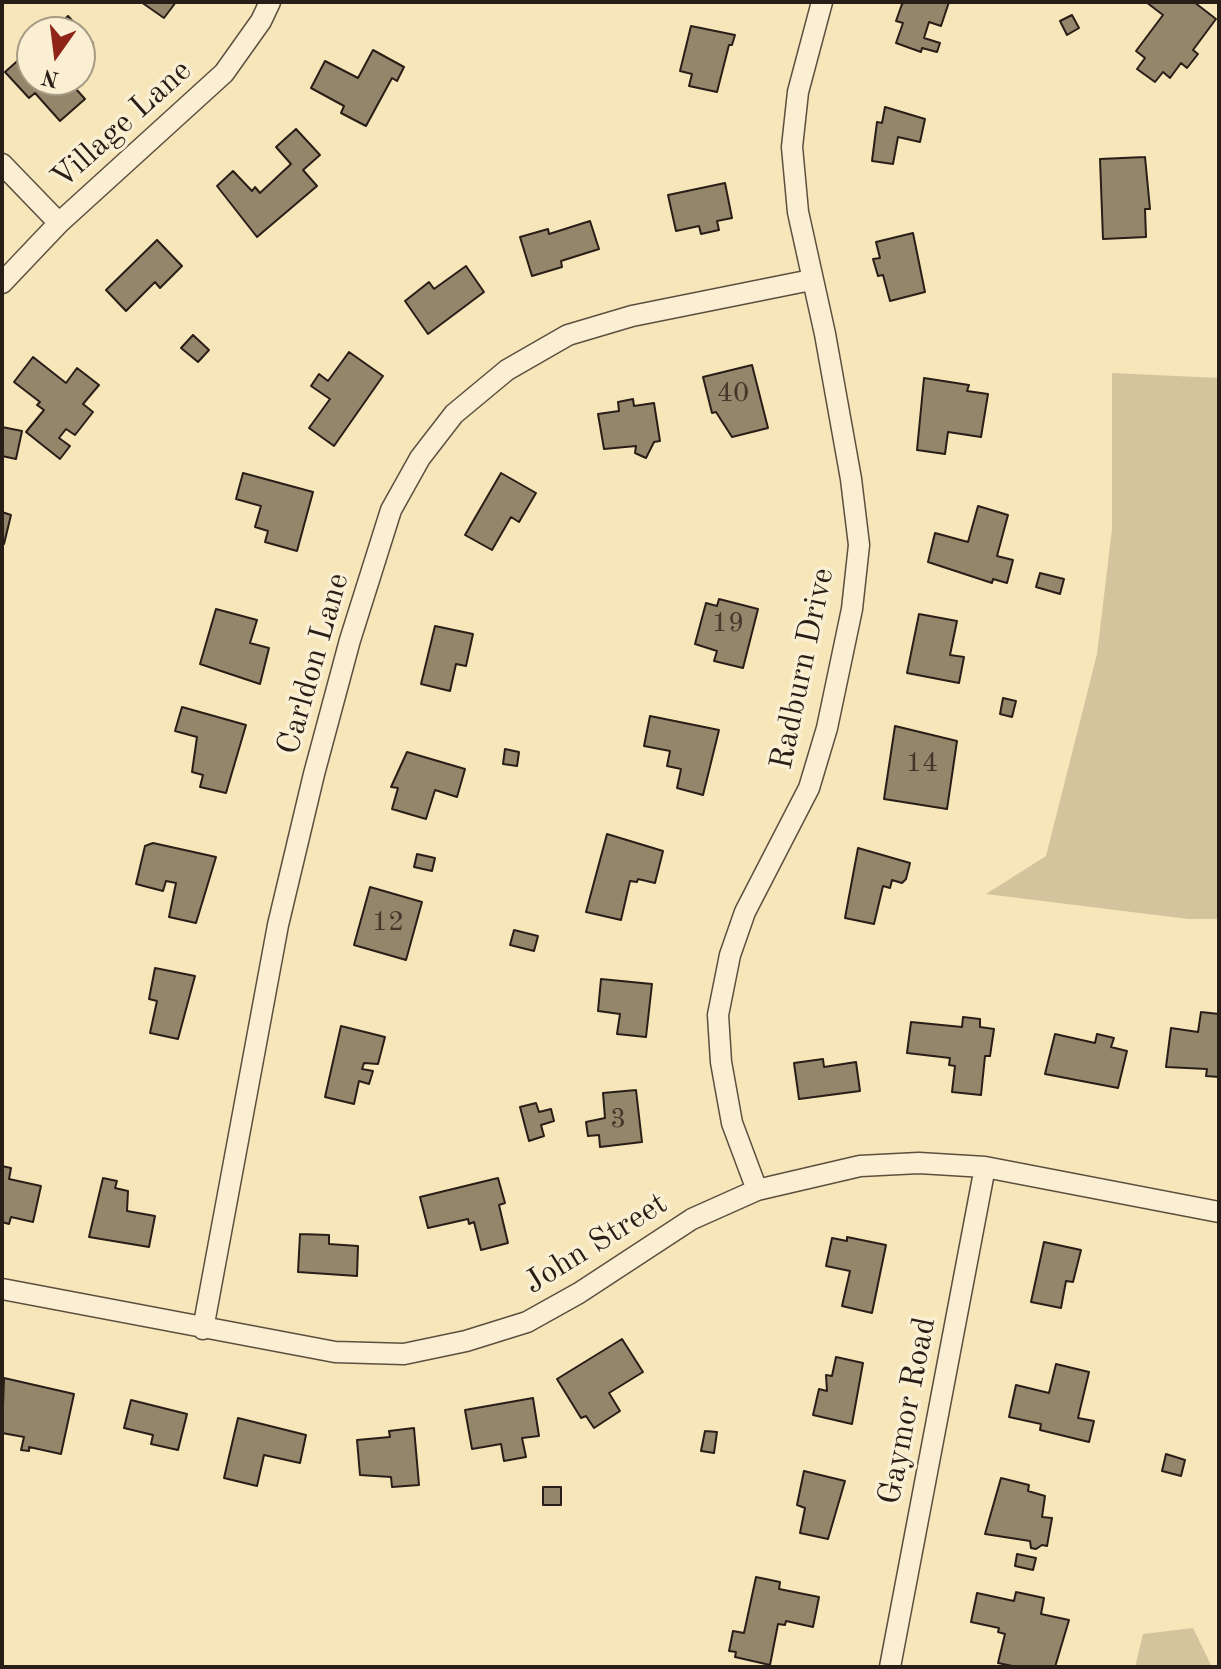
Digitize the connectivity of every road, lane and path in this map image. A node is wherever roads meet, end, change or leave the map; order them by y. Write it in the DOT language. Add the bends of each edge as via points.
graph roads {
  1 [pos="270,2"];
  2 [pos="822,2"];
  3 [pos="2,164"];
  4 [pos="59,223"];
  5 [pos="811,280"];
  6 [pos="2,283"];
  7 [pos="985,1167"];
  8 [pos="757,1190"];
  9 [pos="1219,1212"];
  10 [pos="2,1289"];
  11 [pos="203,1329"];
  12 [pos="890,1667"];
  1 -- 4 [label="street, Village Lane" via="224,73"];
  2 -- 5 [label="street, Radburn Drive" via="798,92 792,147"];
  3 -- 4 [label="street"];
  4 -- 6 [label="street, Village Lane"];
  5 -- 8 [label="street, Radburn Drive" via="849,465 859,545 852,609 809,788 745,912 718,1015 732,1123"];
  5 -- 11 [label="street, Carldon Lane" via="632,316 568,335 507,370 454,414 420,458 391,510 314,774 278,925"];
  7 -- 8 [label="street, John Street" via="860,1166"];
  7 -- 9 [label="street, John Street"];
  7 -- 12 [label="street, Gaymor Road"];
  8 -- 11 [label="street, John Street" via="692,1219 527,1322 466,1341 404,1354 335,1352"];
  10 -- 11 [label="street, John Street"];
}
